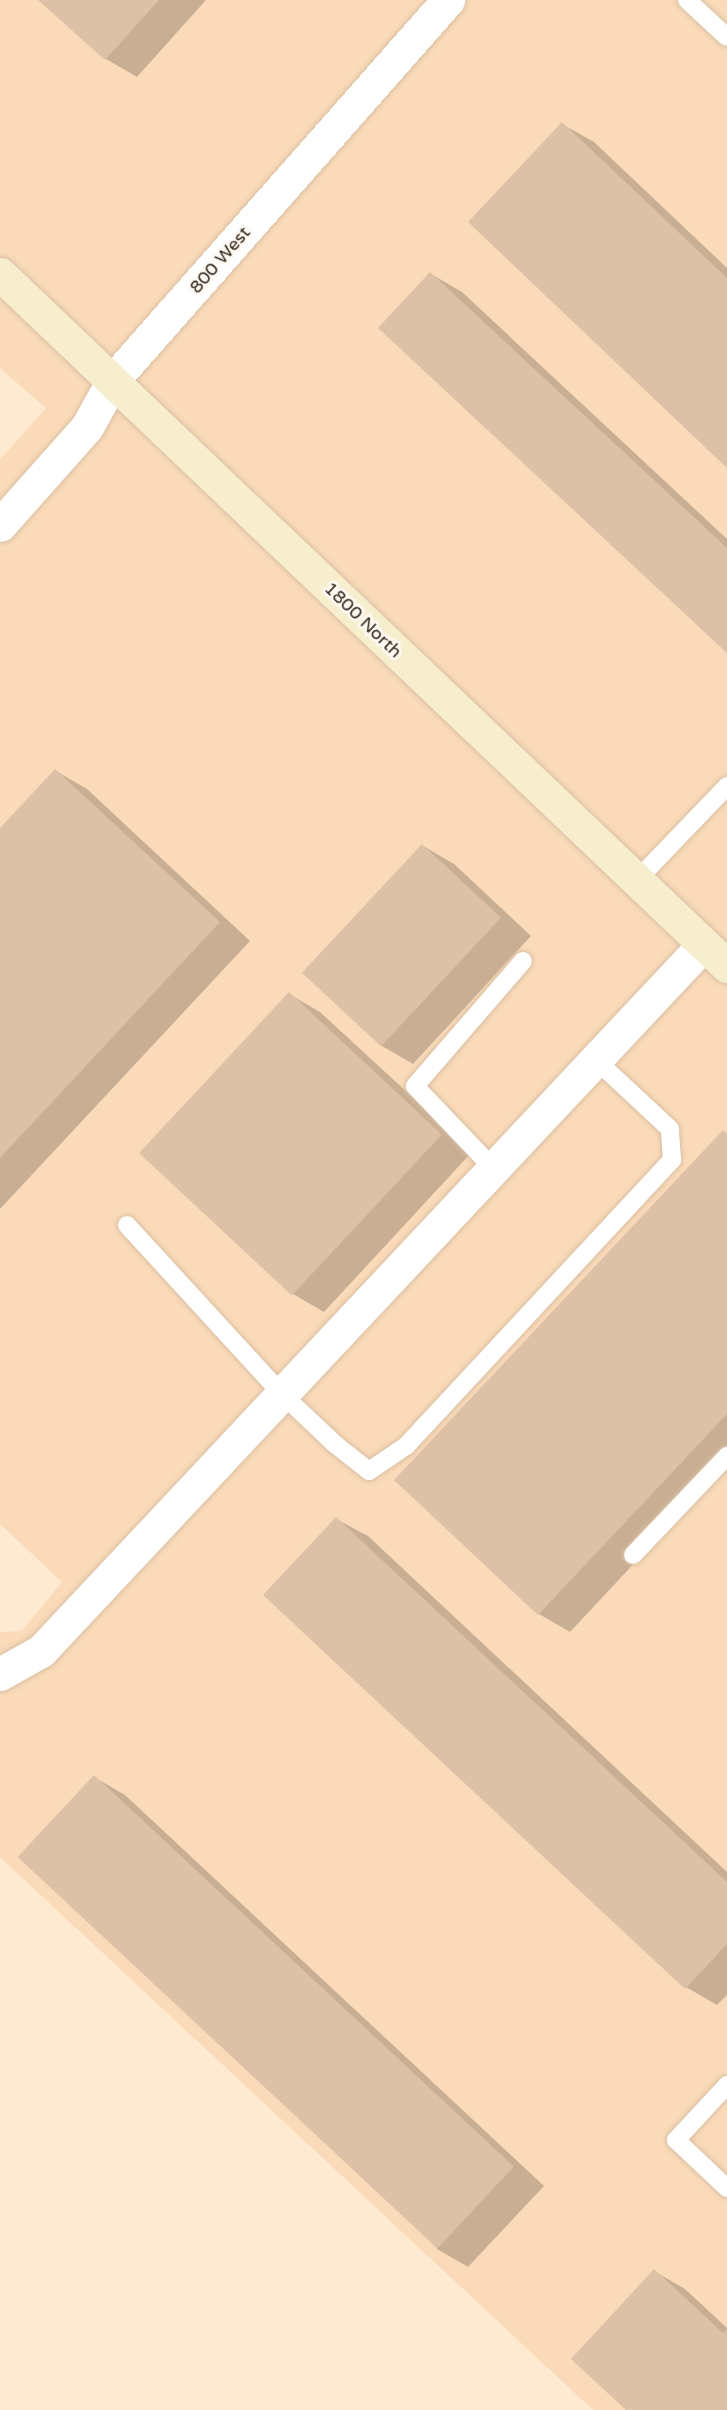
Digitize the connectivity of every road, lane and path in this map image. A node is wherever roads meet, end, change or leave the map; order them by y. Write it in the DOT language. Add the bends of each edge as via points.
graph roads {
  1 [pos="448,0"];
  2 [pos="687,0"];
  3 [pos="727,37"];
  4 [pos="0,274"];
  5 [pos="113,380"];
  6 [pos="0,525"];
  7 [pos="727,786"];
  8 [pos="636,881"];
  9 [pos="716,955"];
  10 [pos="524,961"];
  11 [pos="596,1060"];
  12 [pos="494,1168"];
  13 [pos="127,1225"];
  14 [pos="282,1394"];
  15 [pos="727,1456"];
  16 [pos="633,1555"];
  17 [pos="0,1674"];
  18 [pos="727,2085"];
  19 [pos="727,2188"];
  1 -- 5 [label="street, 800 West"];
  2 -- 3 [label="lane"];
  4 -- 5 [label="street, 1800 North"];
  5 -- 6 [label="street, 800 West" via="87,427"];
  5 -- 8 [label="street, 1800 North"];
  7 -- 8 [label="lane"];
  8 -- 9 [label="street, 1800 North"];
  9 -- 11 [label="street"];
  10 -- 12 [label="lane" via="415,1086"];
  11 -- 12 [label="street"];
  11 -- 14 [label="lane" via="670,1130 672,1160 406,1446 369,1471 336,1446"];
  12 -- 14 [label="street"];
  13 -- 14 [label="lane"];
  14 -- 17 [label="street" via="41,1651"];
  15 -- 16 [label="lane"];
  18 -- 19 [label="lane" via="676,2140"];
}
